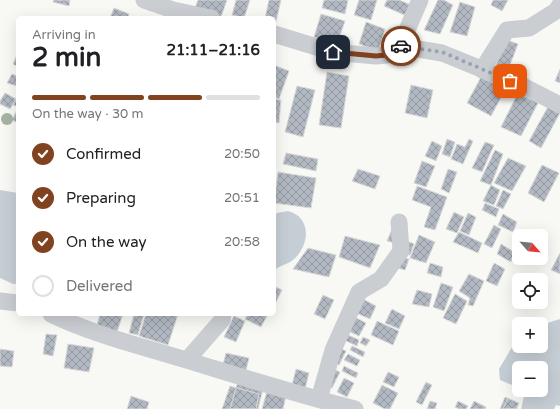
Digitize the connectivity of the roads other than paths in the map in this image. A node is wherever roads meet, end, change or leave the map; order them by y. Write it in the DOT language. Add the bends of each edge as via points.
graph roads {
  1 [pos="144,0"];
  2 [pos="420,0"];
  3 [pos="560,5"];
  4 [pos="202,16"];
  5 [pos="276,35"];
  6 [pos="400,46"];
  7 [pos="482,70"];
  8 [pos="560,105"];
  9 [pos="399,222"];
  10 [pos="0,301"];
  11 [pos="16,303"];
  12 [pos="55,316"];
  13 [pos="223,316"];
  14 [pos="187,360"];
  15 [pos="320,399"];
  16 [pos="355,409"];
  1 -- 4 [label="street"];
  2 -- 6 [label="street"];
  3 -- 7 [label="street" via="556,11 529,28 507,30"];
  5 -- 6 [label="street" via="333,52 376,56 396,54"];
  6 -- 7 [label="street" via="442,52"];
  7 -- 8 [label="street" via="523,86"];
  9 -- 15 [label="street" via="401,251 381,279 359,292 333,350"];
  10 -- 11 [label="street"];
  12 -- 14 [label="street" via="73,325"];
  13 -- 14 [label="street"];
  14 -- 15 [label="street"];
  15 -- 16 [label="street"];
}
